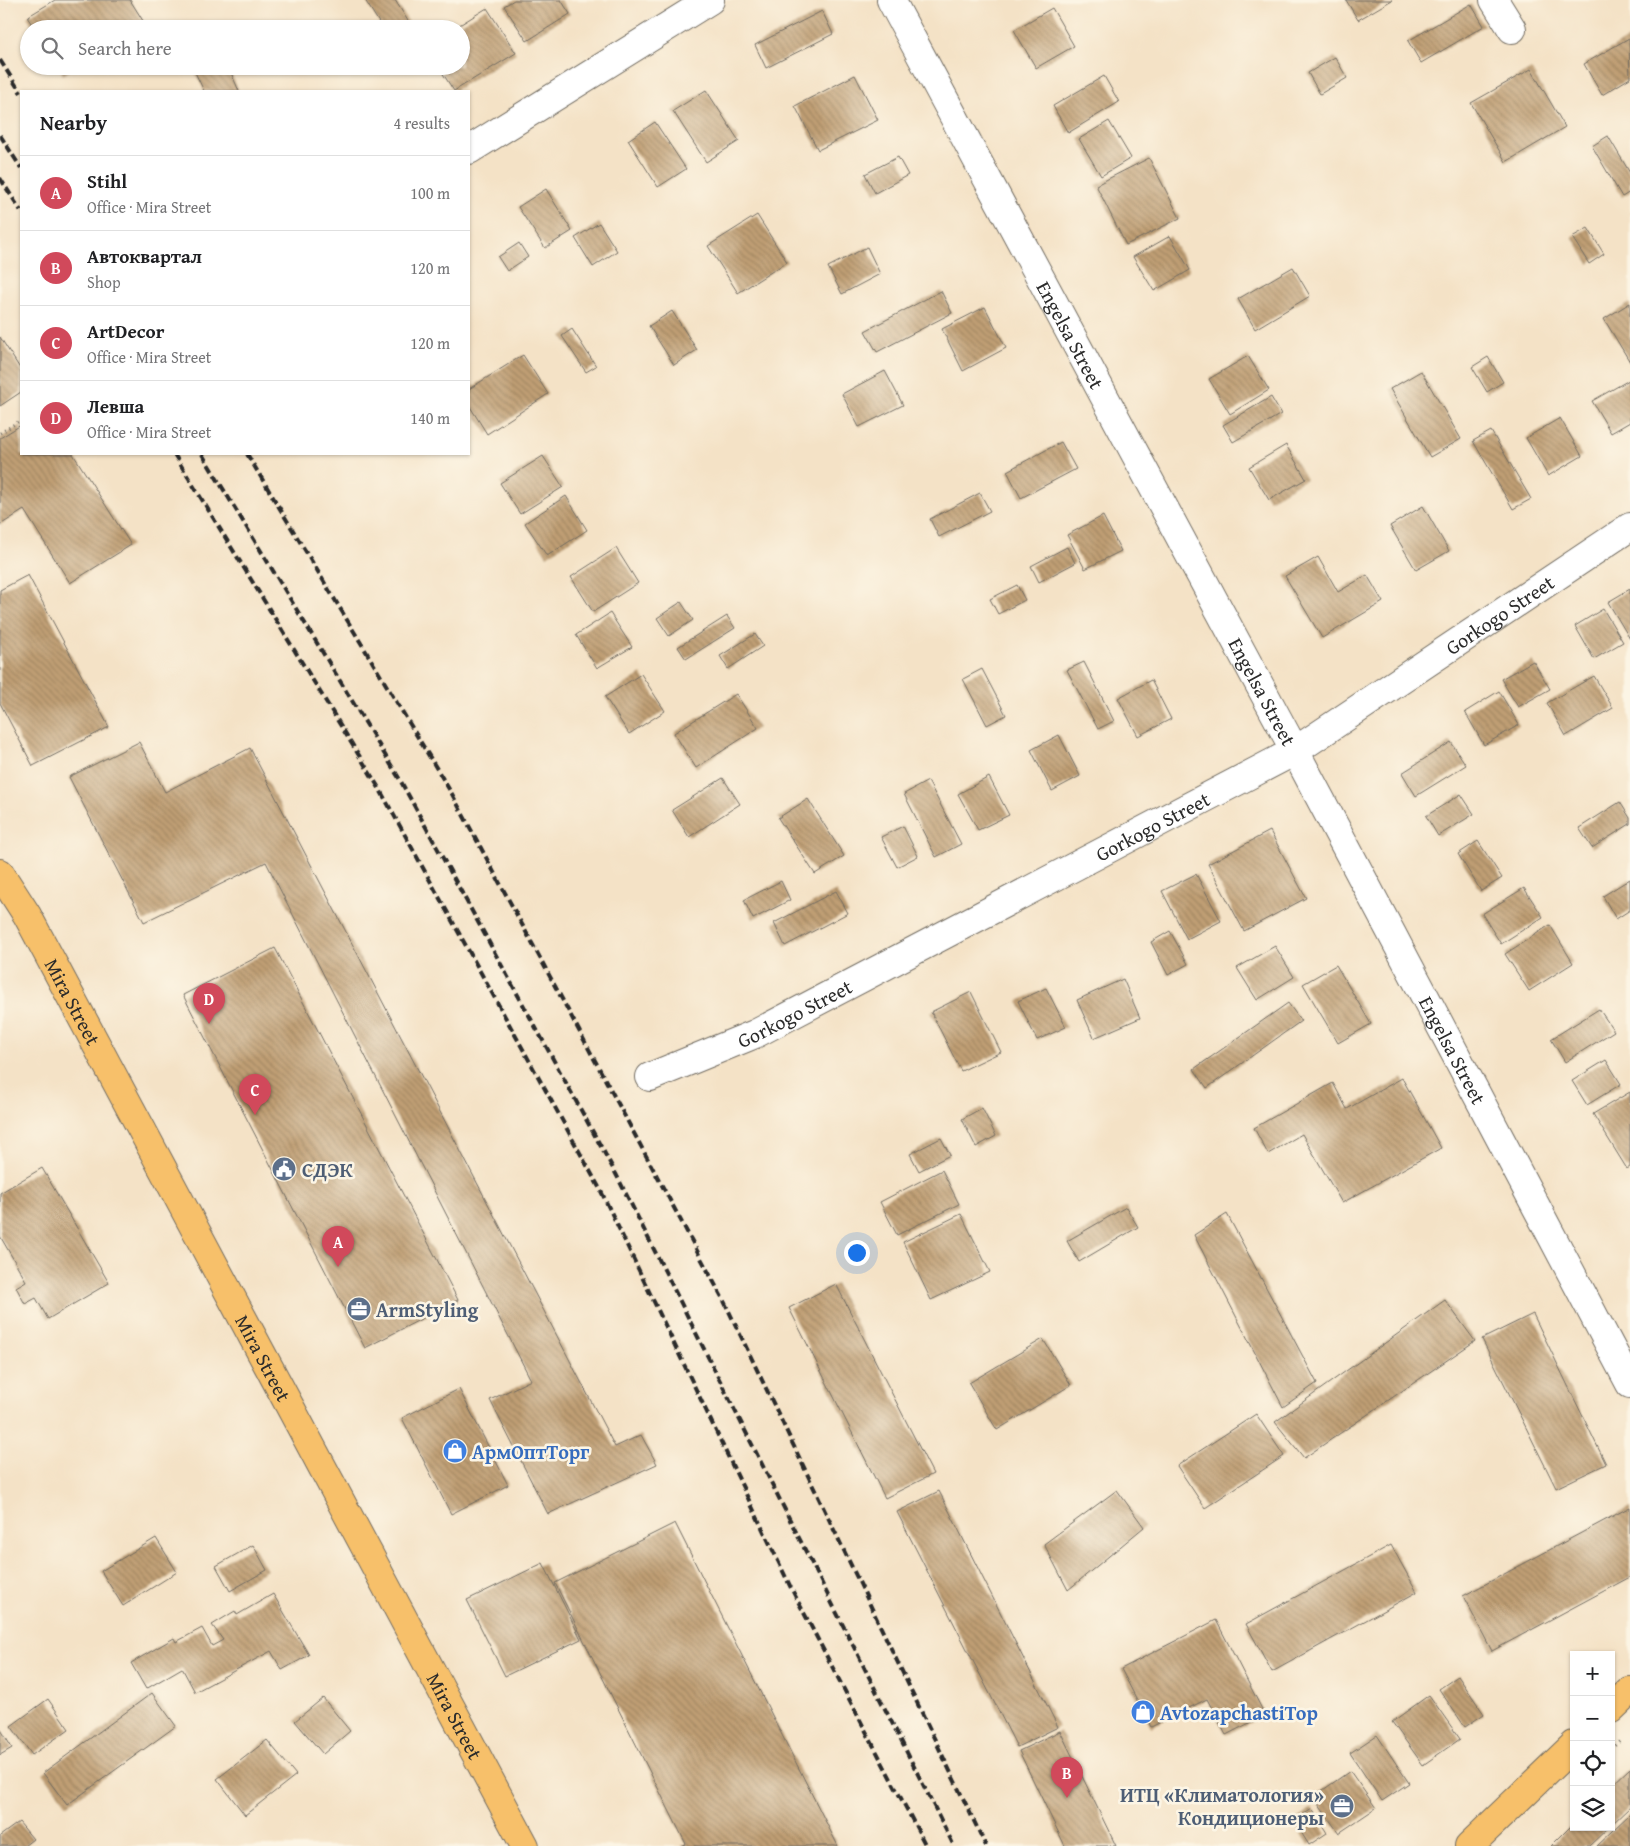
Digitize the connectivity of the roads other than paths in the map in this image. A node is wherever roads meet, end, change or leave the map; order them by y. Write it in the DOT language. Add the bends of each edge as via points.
graph roads {
  1 [pos="710,0"];
  2 [pos="891,0"];
  3 [pos="1494,0"];
  4 [pos="1512,29"];
  5 [pos="470,149"];
  6 [pos="1630,527"];
  7 [pos="1294,751"];
  8 [pos="0,873"];
  9 [pos="650,1077"];
  10 [pos="1630,1384"];
  11 [pos="1630,1691"];
  12 [pos="1615,1705"];
  13 [pos="1570,1749"];
  14 [pos="525,1846"];
  15 [pos="1469,1846"];
  1 -- 5 [label="street"];
  2 -- 7 [label="street, Engelsa Street"];
  3 -- 4 [label="street"];
  6 -- 7 [label="street, Gorkogo Street"];
  7 -- 9 [label="street, Gorkogo Street" via="755,1034"];
  7 -- 10 [label="street, Engelsa Street"];
  8 -- 14 [label="main road, Mira Street" via="31,924"];
  11 -- 12 [label="main road"];
  13 -- 15 [label="main road"];
}
